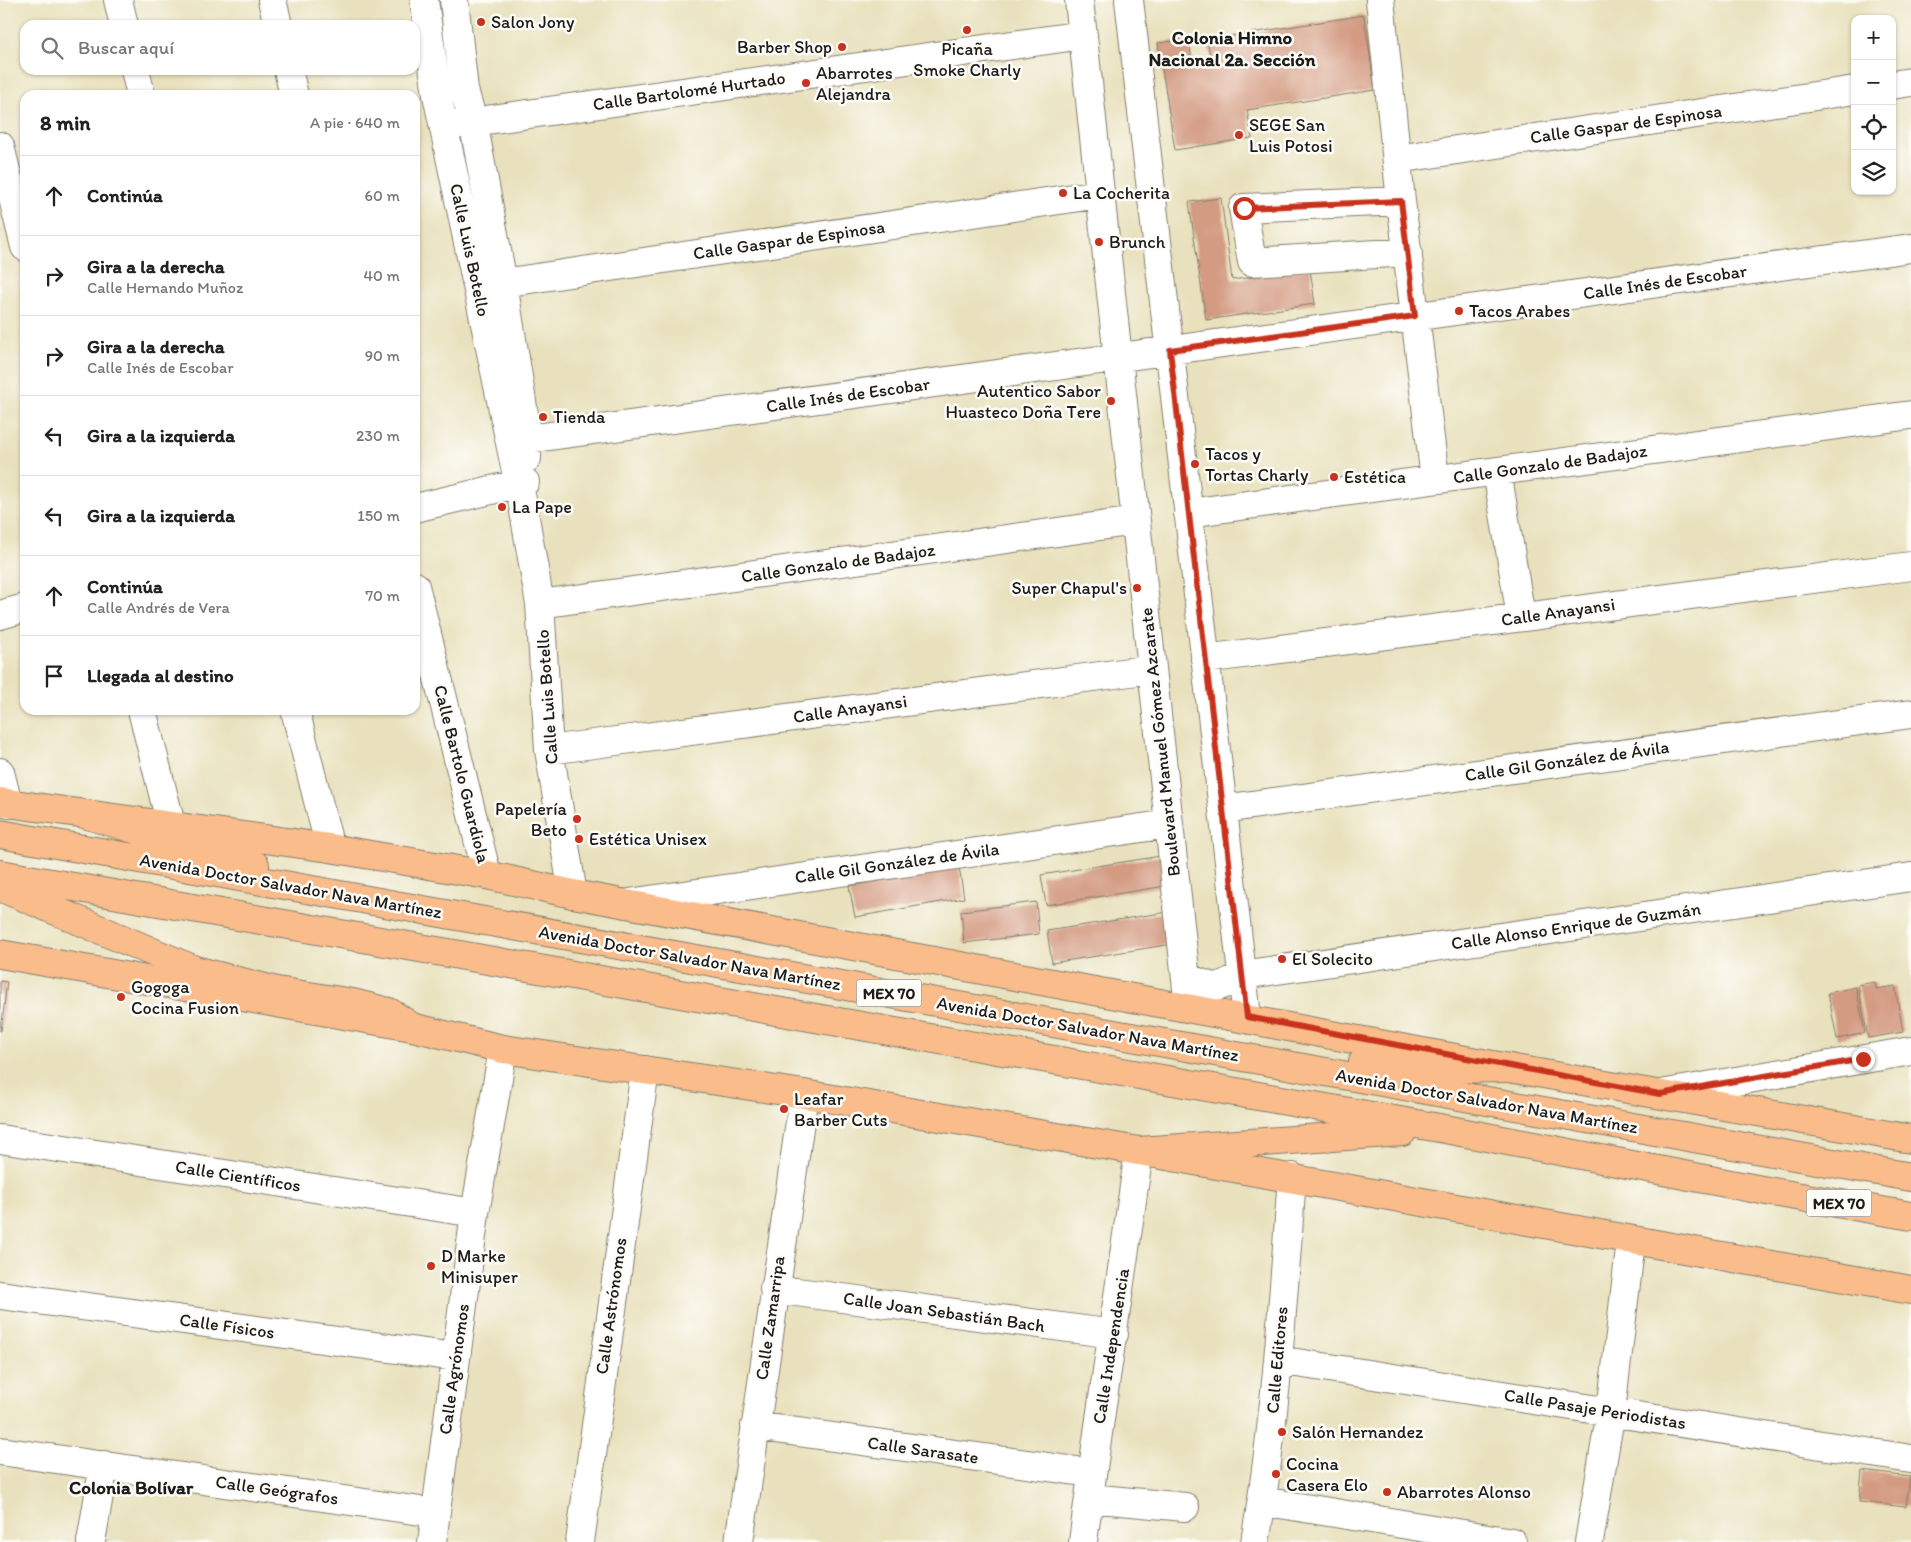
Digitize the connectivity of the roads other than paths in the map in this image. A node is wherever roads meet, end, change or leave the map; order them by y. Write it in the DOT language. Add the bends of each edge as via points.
graph roads {
  1 [pos="118,0"];
  2 [pos="272,0"];
  3 [pos="424,0"];
  4 [pos="454,0"];
  5 [pos="1079,0"];
  6 [pos="1129,0"];
  7 [pos="1380,0"];
  8 [pos="123,20"];
  9 [pos="277,20"];
  10 [pos="1083,35"];
  11 [pos="136,75"];
  12 [pos="289,75"];
  13 [pos="1911,82"];
  14 [pos="1896,84"];
  15 [pos="140,90"];
  16 [pos="293,90"];
  17 [pos="464,90"];
  18 [pos="1851,91"];
  19 [pos="426,96"];
  20 [pos="473,121"];
  21 [pos="444,126"];
  22 [pos="0,146"];
  23 [pos="1397,158"];
  24 [pos="12,190"];
  25 [pos="1100,194"];
  26 [pos="1401,201"];
  27 [pos="20,225"];
  28 [pos="1911,248"];
  29 [pos="1408,252"];
  30 [pos="491,286"];
  31 [pos="1415,316"];
  32 [pos="1170,350"];
  33 [pos="1118,358"];
  34 [pos="1911,415"];
  35 [pos="528,439"];
  36 [pos="1497,471"];
  37 [pos="1435,479"];
  38 [pos="521,489"];
  39 [pos="420,507"];
  40 [pos="1188,513"];
  41 [pos="1136,521"];
  42 [pos="1911,566"];
  43 [pos="540,604"];
  44 [pos="420,606"];
  45 [pos="20,609"];
  46 [pos="0,615"];
  47 [pos="1521,617"];
  48 [pos="1205,658"];
  49 [pos="1152,669"];
  50 [pos="1911,714"];
  51 [pos="143,715"];
  52 [pos="296,715"];
  53 [pos="549,750"];
  54 [pos="0,772"];
  55 [pos="4,803"];
  56 [pos="1223,809"];
  57 [pos="84,814"];
  58 [pos="1169,824"];
  59 [pos="171,825"];
  60 [pos="0,834"];
  61 [pos="330,848"];
  62 [pos="0,874"];
  63 [pos="487,875"];
  64 [pos="1911,877"];
  65 [pos="0,887"];
  66 [pos="314,890"];
  67 [pos="572,894"];
  68 [pos="626,903"];
  69 [pos="0,954"];
  70 [pos="1242,975"];
  71 [pos="1186,977"];
  72 [pos="1189,1007"];
  73 [pos="1247,1017"];
  74 [pos="412,1027"];
  75 [pos="1159,1042"];
  76 [pos="503,1049"];
  77 [pos="1911,1051"];
  78 [pos="1509,1068"];
  79 [pos="645,1070"];
  80 [pos="804,1094"];
  81 [pos="1660,1094"];
  82 [pos="1445,1129"];
  83 [pos="1911,1138"];
  84 [pos="0,1139"];
  85 [pos="1139,1150"];
  86 [pos="1292,1177"];
  87 [pos="1911,1177"];
  88 [pos="475,1213"];
  89 [pos="1911,1216"];
  90 [pos="1631,1240"];
  91 [pos="774,1289"];
  92 [pos="1911,1290"];
  93 [pos="0,1295"];
  94 [pos="1114,1334"];
  95 [pos="454,1357"];
  96 [pos="1278,1360"];
  97 [pos="1611,1411"];
  98 [pos="755,1426"];
  99 [pos="0,1450"];
  100 [pos="1911,1459"];
  101 [pos="104,1465"];
  102 [pos="1090,1486"];
  103 [pos="1262,1501"];
  104 [pos="1185,1507"];
  105 [pos="435,1513"];
  106 [pos="91,1542"];
  107 [pos="432,1542"];
  108 [pos="580,1542"];
  109 [pos="739,1542"];
  110 [pos="1083,1542"];
  111 [pos="1255,1542"];
  112 [pos="1512,1542"];
  113 [pos="1589,1542"];
  1 -- 8 [label="street"];
  2 -- 9 [label="street"];
  3 -- 19 [label="street, Calle Luis Botello"];
  4 -- 17 [label="street, Calle Luis Botello"];
  5 -- 10 [label="street, Boulevard Manuel Gómez Azcarate"];
  6 -- 32 [label="street"];
  7 -- 23 [label="street"];
  10 -- 20 [label="street, Calle Bartolomé Hurtado"];
  10 -- 25 [label="street, Boulevard Manuel Gómez Azcarate"];
  11 -- 15 [label="street"];
  12 -- 16 [label="street"];
  13 -- 14 [label="street"];
  17 -- 19 [label="street"];
  17 -- 20 [label="street, Calle Luis Botello"];
  18 -- 23 [label="street, Calle Gaspar de Espinosa"];
  19 -- 21 [label="street, Calle Luis Botello"];
  20 -- 21 [label="street, Calle Bartolomé Hurtado"];
  20 -- 30 [label="street, Calle Luis Botello"];
  21 -- 30 [label="street, Calle Luis Botello"];
  22 -- 24 [label="street"];
  23 -- 26 [label="street"];
  24 -- 27 [label="street"];
  25 -- 30 [label="street, Calle Gaspar de Espinosa"];
  25 -- 33 [label="street, Boulevard Manuel Gómez Azcarate"];
  26 -- 29 [label="street"];
  26 -- 29 [label="street" via="1244,208 1252,262"];
  28 -- 31 [label="street, Calle Inés de Escobar"];
  29 -- 31 [label="street"];
  30 -- 35 [label="street, Calle Luis Botello"];
  30 -- 38 [label="street, Calle Luis Botello"];
  31 -- 32 [label="street, Calle Inés de Escobar"];
  31 -- 37 [label="street"];
  32 -- 33 [label="street, Calle Inés de Escobar"];
  32 -- 40 [label="street"];
  33 -- 35 [label="street, Calle Inés de Escobar"];
  33 -- 41 [label="street, Boulevard Manuel Gómez Azcarate"];
  34 -- 36 [label="street, Calle Gonzalo de Badajoz"];
  35 -- 38 [label="street, Calle Luis Botello"];
  36 -- 37 [label="street, Calle Gonzalo de Badajoz"];
  36 -- 47 [label="street"];
  37 -- 40 [label="street, Calle Gonzalo de Badajoz"];
  38 -- 39 [label="street"];
  38 -- 43 [label="street, Calle Luis Botello"];
  40 -- 48 [label="street"];
  41 -- 43 [label="street, Calle Gonzalo de Badajoz"];
  41 -- 49 [label="street, Boulevard Manuel Gómez Azcarate"];
  42 -- 47 [label="street, Calle Anayansi"];
  43 -- 53 [label="street, Calle Luis Botello"];
  44 -- 63 [label="street, Calle Bartolo Guardiola"];
  45 -- 46 [label="street"];
  47 -- 48 [label="street, Calle Anayansi"];
  48 -- 56 [label="street"];
  49 -- 53 [label="street, Calle Anayansi"];
  49 -- 58 [label="street, Boulevard Manuel Gómez Azcarate"];
  50 -- 56 [label="street, Calle Gil González de Ávila"];
  51 -- 59 [label="street"];
  52 -- 61 [label="street"];
  53 -- 67 [label="street, Calle Luis Botello"];
  54 -- 55 [label="street"];
  55 -- 57 [label="main road, Avenida Doctor Salvador Nava Martínez"];
  56 -- 70 [label="street"];
  57 -- 59 [label="main road, Avenida Doctor Salvador Nava Martínez"];
  57 -- 66 [label="main road" via="268,869"];
  58 -- 68 [label="street, Calle Gil González de Ávila"];
  58 -- 71 [label="street, Boulevard Manuel Gómez Azcarate"];
  59 -- 61 [label="main road, Avenida Doctor Salvador Nava Martínez"];
  60 -- 66 [label="main road, Avenida Doctor Salvador Nava Martínez / MEX 70"];
  61 -- 63 [label="main road, Avenida Doctor Salvador Nava Martínez"];
  62 -- 82 [label="main road, Avenida Doctor Salvador Nava Martínez / MEX 70"];
  63 -- 67 [label="main road, Avenida Doctor Salvador Nava Martínez"];
  64 -- 70 [label="street, Calle Alonso Enrique de Guzmán"];
  65 -- 74 [label="main road" via="195,970 277,991 390,1012"];
  66 -- 75 [label="main road, Avenida Doctor Salvador Nava Martínez / MEX 70"];
  67 -- 68 [label="main road, Avenida Doctor Salvador Nava Martínez"];
  68 -- 72 [label="main road, Avenida Doctor Salvador Nava Martínez"];
  69 -- 74 [label="main road"];
  70 -- 71 [label="street, Calle Alonso Enrique de Guzmán" via="1213,988"];
  70 -- 73 [label="street"];
  71 -- 72 [label="street, Boulevard Manuel Gómez Azcarate"];
  72 -- 73 [label="main road, Avenida Doctor Salvador Nava Martínez"];
  73 -- 78 [label="main road, Avenida Doctor Salvador Nava Martínez"];
  74 -- 76 [label="main road"];
  75 -- 78 [label="main road" via="1439,1069"];
  75 -- 87 [label="main road, Avenida Doctor Salvador Nava Martínez / MEX 70"];
  76 -- 79 [label="main road"];
  76 -- 88 [label="street, Calle Agrónomos"];
  77 -- 81 [label="street"];
  78 -- 81 [label="main road, Avenida Doctor Salvador Nava Martínez"];
  79 -- 80 [label="main road"];
  79 -- 108 [label="street, Calle Astrónomos"];
  80 -- 85 [label="main road"];
  80 -- 91 [label="street, Calle Zamarripa"];
  81 -- 83 [label="main road, Avenida Doctor Salvador Nava Martínez"];
  82 -- 85 [label="main road"];
  82 -- 89 [label="main road, Avenida Doctor Salvador Nava Martínez / MEX 70"];
  84 -- 88 [label="street, Calle Científicos"];
  85 -- 86 [label="main road"];
  85 -- 94 [label="street, Calle Independencia"];
  86 -- 90 [label="main road"];
  86 -- 96 [label="street, Calle Editores"];
  88 -- 95 [label="street, Calle Agrónomos"];
  90 -- 92 [label="main road"];
  90 -- 97 [label="street"];
  91 -- 94 [label="street, Calle Joan Sebastián Bach"];
  91 -- 98 [label="street, Calle Zamarripa"];
  93 -- 95 [label="street, Calle Físicos"];
  94 -- 102 [label="street, Calle Independencia"];
  95 -- 105 [label="street, Calle Agrónomos"];
  96 -- 97 [label="street, Calle Pasaje Periodistas"];
  96 -- 103 [label="street, Calle Editores"];
  97 -- 100 [label="street, Calle Pasaje Periodistas"];
  97 -- 113 [label="street"];
  98 -- 102 [label="street, Calle Sarasate"];
  98 -- 109 [label="street, Calle Zamarripa"];
  99 -- 101 [label="street, Calle Geógrafos"];
  101 -- 105 [label="street, Calle Geógrafos"];
  101 -- 106 [label="street"];
  102 -- 104 [label="street, Calle Sarasate"];
  102 -- 110 [label="street, Calle Independencia"];
  103 -- 111 [label="street, Calle Editores"];
  103 -- 112 [label="street"];
  105 -- 107 [label="street, Calle Agrónomos"];
}
